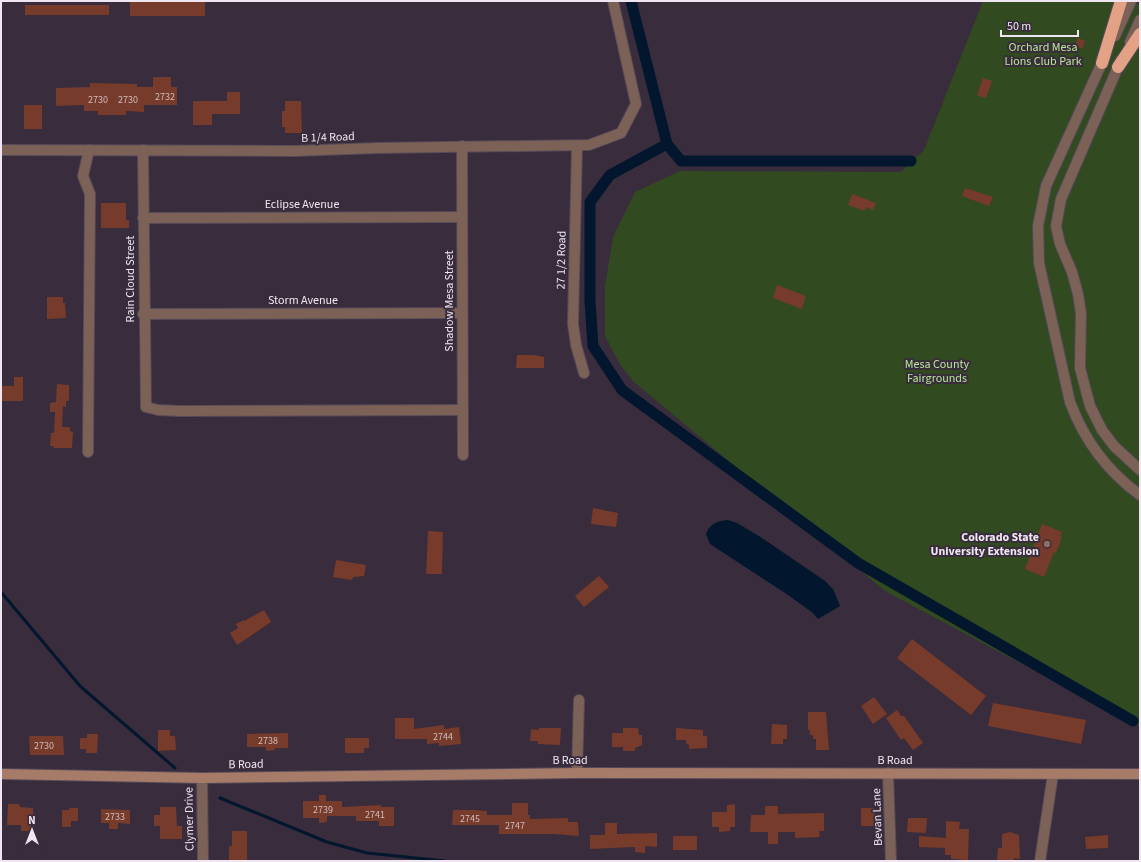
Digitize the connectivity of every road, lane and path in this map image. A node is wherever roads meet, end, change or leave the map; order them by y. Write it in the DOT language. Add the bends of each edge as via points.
graph roads {
  1 [pos="613,1"];
  2 [pos="1121,1"];
  3 [pos="1131,1"];
  4 [pos="1140,20"];
  5 [pos="1140,34"];
  6 [pos="1102,63"];
  7 [pos="1118,67"];
  8 [pos="462,146"];
  9 [pos="577,146"];
  10 [pos="1,150"];
  11 [pos="89,150"];
  12 [pos="143,150"];
  13 [pos="462,217"];
  14 [pos="143,218"];
  15 [pos="462,313"];
  16 [pos="143,314"];
  17 [pos="584,373"];
  18 [pos="463,410"];
  19 [pos="88,452"];
  20 [pos="463,455"];
  21 [pos="1140,470"];
  22 [pos="1140,495"];
  23 [pos="579,700"];
  24 [pos="577,773"];
  25 [pos="888,773"];
  26 [pos="1,774"];
  27 [pos="1053,774"];
  28 [pos="1140,774"];
  29 [pos="202,778"];
  30 [pos="203,861"];
  31 [pos="891,861"];
  32 [pos="1040,861"];
  1 -- 9 [label="street, B 1/4 Road" via="636,104 621,133 589,145"];
  2 -- 6 [label="highway"];
  3 -- 6 [label="street"];
  4 -- 7 [label="street"];
  5 -- 7 [label="highway"];
  6 -- 22 [label="street" via="1046,186 1038,226 1039,263 1070,402 1078,422 1104,463"];
  7 -- 21 [label="street" via="1061,199 1056,226 1078,294 1081,313 1080,368 1090,406 1102,430 1114,446"];
  8 -- 9 [label="street, B 1/4 Road"];
  8 -- 12 [label="street, B 1/4 Road" via="294,151"];
  8 -- 13 [label="street, Shadow Mesa Street"];
  9 -- 17 [label="street, 27 1/2 Road" via="573,324"];
  10 -- 11 [label="street, B 1/4 Road"];
  11 -- 12 [label="street, B 1/4 Road"];
  11 -- 19 [label="street" via="83,176 90,194"];
  12 -- 14 [label="street, Rain Cloud Street"];
  13 -- 14 [label="street, Eclipse Avenue"];
  13 -- 15 [label="street, Shadow Mesa Street"];
  14 -- 16 [label="street, Rain Cloud Street"];
  15 -- 16 [label="street, Storm Avenue"];
  15 -- 18 [label="street, Shadow Mesa Street"];
  16 -- 18 [label="street, Rain Cloud Street" via="146,407 180,411"];
  18 -- 20 [label="street, Shadow Mesa Street"];
  23 -- 24 [label="street"];
  24 -- 25 [label="street, B Road"];
  24 -- 29 [label="street, B Road"];
  25 -- 27 [label="street, B Road"];
  25 -- 31 [label="street, Bevan Lane"];
  26 -- 29 [label="street, B Road"];
  27 -- 28 [label="street, B Road"];
  27 -- 32 [label="street"];
  29 -- 30 [label="street, Clymer Drive"];
}
